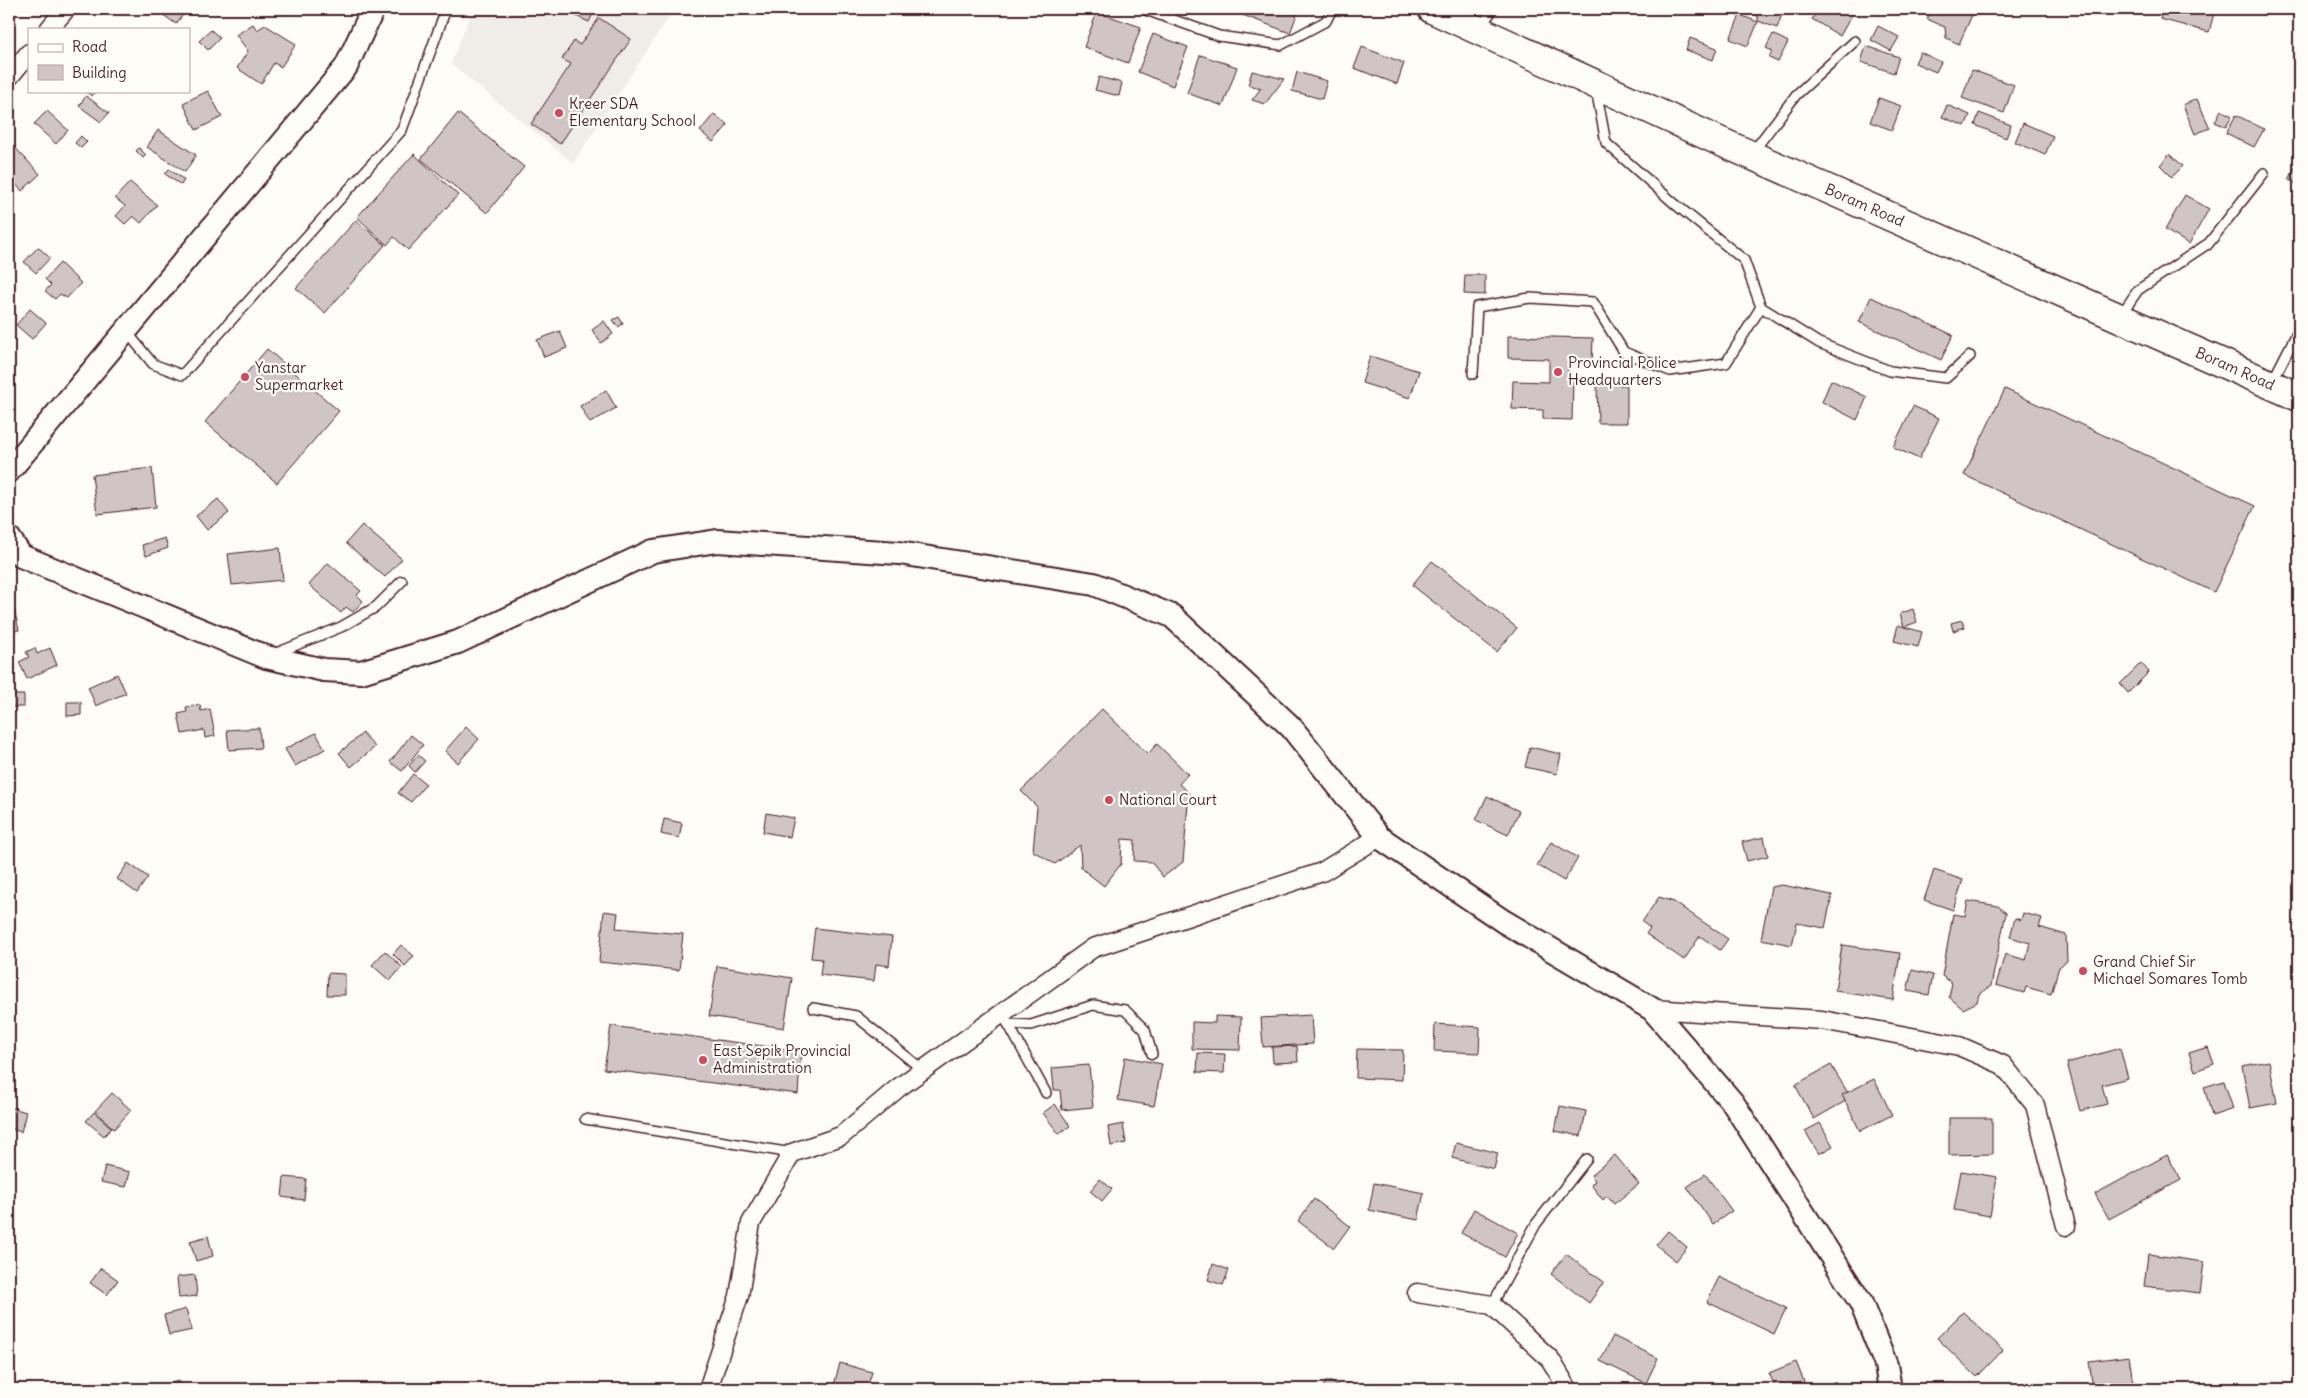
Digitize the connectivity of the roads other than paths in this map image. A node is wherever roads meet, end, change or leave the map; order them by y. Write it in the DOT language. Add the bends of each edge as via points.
graph roads {
  1 [pos="66,9"];
  2 [pos="373,9"];
  3 [pos="446,9"];
  4 [pos="1143,9"];
  5 [pos="1332,9"];
  6 [pos="1432,9"];
  7 [pos="1485,19"];
  8 [pos="50,28"];
  9 [pos="1855,41"];
  10 [pos="28,54"];
  11 [pos="9,76"];
  12 [pos="1595,84"];
  13 [pos="1750,155"];
  14 [pos="2264,173"];
  15 [pos="1761,307"];
  16 [pos="2119,318"];
  17 [pos="2299,328"];
  18 [pos="127,331"];
  19 [pos="1970,356"];
  20 [pos="1473,374"];
  21 [pos="2271,385"];
  22 [pos="2299,397"];
  23 [pos="9,471"];
  24 [pos="9,538"];
  25 [pos="402,581"];
  26 [pos="266,657"];
  27 [pos="1378,837"];
  28 [pos="813,1008"];
  29 [pos="1652,1009"];
  30 [pos="1005,1019"];
  31 [pos="1152,1054"];
  32 [pos="922,1070"];
  33 [pos="1046,1093"];
  34 [pos="585,1118"];
  35 [pos="792,1153"];
  36 [pos="1587,1159"];
  37 [pos="2066,1226"];
  38 [pos="1416,1293"];
  39 [pos="1492,1305"];
  40 [pos="708,1389"];
  41 [pos="1568,1389"];
  42 [pos="1890,1389"];
  1 -- 8 [label="street"];
  2 -- 18 [label="street" via="346,67"];
  3 -- 18 [label="lane" via="402,130 182,375 153,364"];
  4 -- 5 [label="lane" via="1219,36 1281,45 1326,21"];
  6 -- 7 [label="main road, Boram Road"];
  7 -- 12 [label="main road, Boram Road"];
  9 -- 13 [label="lane" via="1796,95"];
  10 -- 11 [label="street"];
  12 -- 13 [label="main road, Boram Road"];
  12 -- 15 [label="lane" via="1606,143 1744,260"];
  13 -- 16 [label="main road, Boram Road"];
  14 -- 16 [label="lane" via="2209,243 2138,290"];
  15 -- 19 [label="lane" via="1819,343 1890,371 1946,378"];
  15 -- 20 [label="lane" via="1726,363 1670,371 1624,352 1593,302 1530,298 1477,307"];
  16 -- 21 [label="main road, Boram Road"];
  17 -- 21 [label="lane"];
  18 -- 23 [label="street"];
  21 -- 22 [label="main road, Boram Road"];
  24 -- 26 [label="street" via="21,556"];
  25 -- 26 [label="lane" via="376,607 341,626"];
  26 -- 27 [label="street" via="324,670 361,672 458,642 653,551 717,541 899,553 1094,584 1172,616 1291,727"];
  27 -- 29 [label="street" via="1503,921"];
  27 -- 30 [label="street" via="1322,872 1092,948"];
  28 -- 32 [label="lane" via="856,1016"];
  29 -- 37 [label="street" via="1822,1020 1959,1046 2003,1065 2035,1105"];
  29 -- 42 [label="street" via="1734,1103 1861,1303 1886,1365"];
  30 -- 31 [label="lane" via="1032,1025 1092,1005 1125,1010 1146,1030"];
  30 -- 32 [label="street"];
  30 -- 33 [label="lane"];
  32 -- 35 [label="street" via="841,1136"];
  34 -- 35 [label="lane"];
  35 -- 40 [label="street" via="751,1223 739,1296"];
  36 -- 39 [label="lane" via="1536,1224"];
  38 -- 39 [label="street"];
  39 -- 41 [label="street" via="1550,1359"];
}
